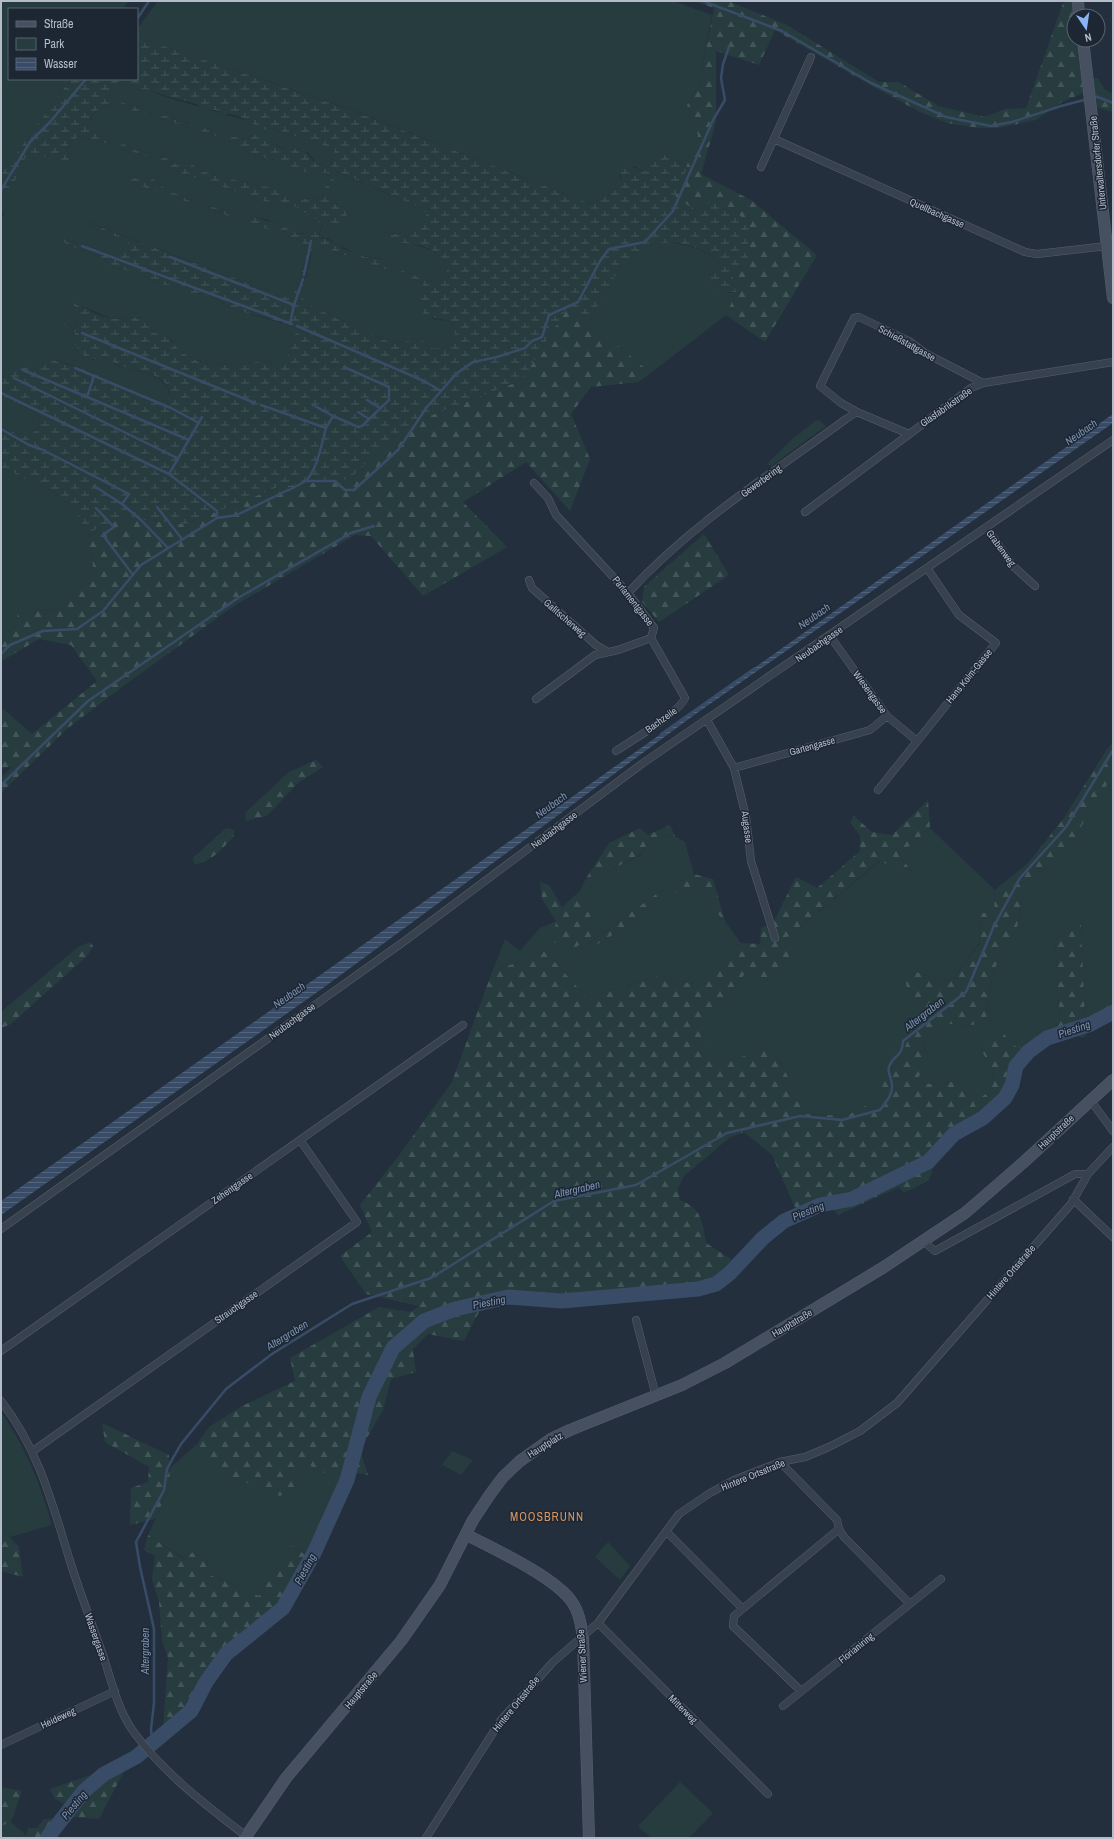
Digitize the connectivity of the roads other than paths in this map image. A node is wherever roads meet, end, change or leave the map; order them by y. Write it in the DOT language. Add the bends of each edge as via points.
graph roads {
  1 [pos="1084,48"];
  2 [pos="811,57"];
  3 [pos="774,140"];
  4 [pos="761,167"];
  5 [pos="1107,246"];
  6 [pos="1113,298"];
  7 [pos="1113,362"];
  8 [pos="983,383"];
  9 [pos="857,412"];
  10 [pos="909,434"];
  11 [pos="1113,440"];
  12 [pos="534,483"];
  13 [pos="805,512"];
  14 [pos="986,527"];
  15 [pos="927,568"];
  16 [pos="529,580"];
  17 [pos="1035,586"];
  18 [pos="628,593"];
  19 [pos="830,636"];
  20 [pos="651,638"];
  21 [pos="606,651"];
  22 [pos="536,699"];
  23 [pos="887,716"];
  24 [pos="707,720"];
  25 [pos="917,741"];
  26 [pos="616,751"];
  27 [pos="734,768"];
  28 [pos="878,790"];
  29 [pos="775,938"];
  30 [pos="463,1025"];
  31 [pos="1113,1080"];
  32 [pos="1091,1100"];
  33 [pos="1113,1131"];
  34 [pos="300,1140"];
  35 [pos="1113,1147"];
  36 [pos="1088,1174"];
  37 [pos="1074,1199"];
  38 [pos="1,1229"];
  39 [pos="1113,1237"];
  40 [pos="923,1241"];
  41 [pos="636,1320"];
  42 [pos="1,1351"];
  43 [pos="656,1396"];
  44 [pos="1,1401"];
  45 [pos="33,1451"];
  46 [pos="780,1462"];
  47 [pos="839,1529"];
  48 [pos="666,1531"];
  49 [pos="466,1535"];
  50 [pos="941,1580"];
  51 [pos="910,1604"];
  52 [pos="742,1608"];
  53 [pos="598,1624"];
  54 [pos="583,1637"];
  55 [pos="115,1691"];
  56 [pos="801,1691"];
  57 [pos="783,1706"];
  58 [pos="1,1745"];
  59 [pos="768,1794"];
  60 [pos="245,1837"];
  61 [pos="426,1838"];
  62 [pos="589,1838"];
  1 -- 5 [label="main road, Unterwaltersdorfer Straße"];
  2 -- 3 [label="street"];
  3 -- 4 [label="street"];
  3 -- 5 [label="street, Quellbachgasse" via="1025,252 1037,254"];
  5 -- 6 [label="main road, Unterwaltersdorfer Straße"];
  7 -- 8 [label="street, Glasfabrikstraße"];
  8 -- 9 [label="street, Schießstattgasse" via="925,353 909,341 859,317 854,318 820,386"];
  8 -- 10 [label="street, Glasfabrikstraße" via="972,388"];
  9 -- 10 [label="street"];
  9 -- 18 [label="street, Gewerbering" via="714,515 674,547"];
  10 -- 13 [label="street, Glasfabrikstraße"];
  11 -- 14 [label="street, Neubachgasse"];
  12 -- 18 [label="street, Parlamentgasse" via="548,498 556,515"];
  14 -- 15 [label="street, Neubachgasse"];
  14 -- 17 [label="street, Grabenweg" via="1013,566"];
  15 -- 19 [label="street, Neubachgasse"];
  15 -- 25 [label="street, Hans Kolm-Gasse" via="959,615 996,643"];
  16 -- 21 [label="street, Galitscherweg" via="532,588"];
  18 -- 20 [label="street, Parlamentgasse" via="654,628"];
  19 -- 23 [label="street, Wiesengasse"];
  19 -- 24 [label="street, Neubachgasse"];
  20 -- 21 [label="street, Parlamentgasse" via="618,650"];
  20 -- 26 [label="street, Bachzeile" via="685,698 683,703 665,717"];
  21 -- 22 [label="street, Parlamentgasse" via="595,655"];
  23 -- 25 [label="street, Wiesengasse"];
  23 -- 27 [label="street, Gartengasse" via="870,730"];
  24 -- 27 [label="street, Augasse"];
  24 -- 38 [label="street, Neubachgasse" via="643,763 406,940"];
  25 -- 28 [label="street, Hans Kolm-Gasse"];
  27 -- 29 [label="street, Augasse" via="746,817 751,861"];
  30 -- 34 [label="street, Zehentgasse"];
  31 -- 32 [label="main road, Hauptstraße"];
  32 -- 33 [label="street"];
  32 -- 40 [label="main road, Hauptstraße" via="965,1213"];
  34 -- 42 [label="street, Zehentgasse"];
  34 -- 45 [label="street, Strauchgasse" via="357,1222"];
  35 -- 36 [label="street, Hintere Ortsstraße"];
  36 -- 37 [label="street, Hintere Ortsstraße"];
  36 -- 40 [label="street" via="1076,1174 935,1251"];
  37 -- 39 [label="street"];
  37 -- 46 [label="street, Hintere Ortsstraße" via="897,1403 860,1431 829,1447 805,1457"];
  40 -- 43 [label="main road, Hauptstraße" via="725,1363"];
  41 -- 43 [label="street"];
  43 -- 49 [label="main road, Hauptplatz" via="570,1430 520,1460 491,1493"];
  44 -- 45 [label="street, Wassergasse"];
  45 -- 55 [label="street, Wassergasse" via="49,1490"];
  46 -- 47 [label="street" via="837,1520"];
  46 -- 48 [label="street, Hintere Ortsstraße" via="734,1480 710,1493 679,1514"];
  47 -- 51 [label="street"];
  47 -- 52 [label="street"];
  48 -- 52 [label="street"];
  48 -- 53 [label="street, Hintere Ortsstraße"];
  49 -- 54 [label="main road, Wiener Straße" via="562,1589 573,1603"];
  49 -- 60 [label="main road, Hauptstraße" via="440,1585 401,1641 286,1778"];
  50 -- 51 [label="street, Florianiring"];
  51 -- 56 [label="street, Florianiring"];
  52 -- 56 [label="street" via="734,1616 733,1626"];
  53 -- 54 [label="street, Hintere Ortsstraße"];
  53 -- 59 [label="street, Mitterweg"];
  54 -- 61 [label="street, Hintere Ortsstraße" via="545,1669 500,1720"];
  54 -- 62 [label="main road, Wiener Straße"];
  55 -- 58 [label="street, Heideweg"];
  55 -- 60 [label="street, Wassergasse" via="128,1722 139,1739 195,1797"];
  56 -- 57 [label="street, Florianiring"];
}
